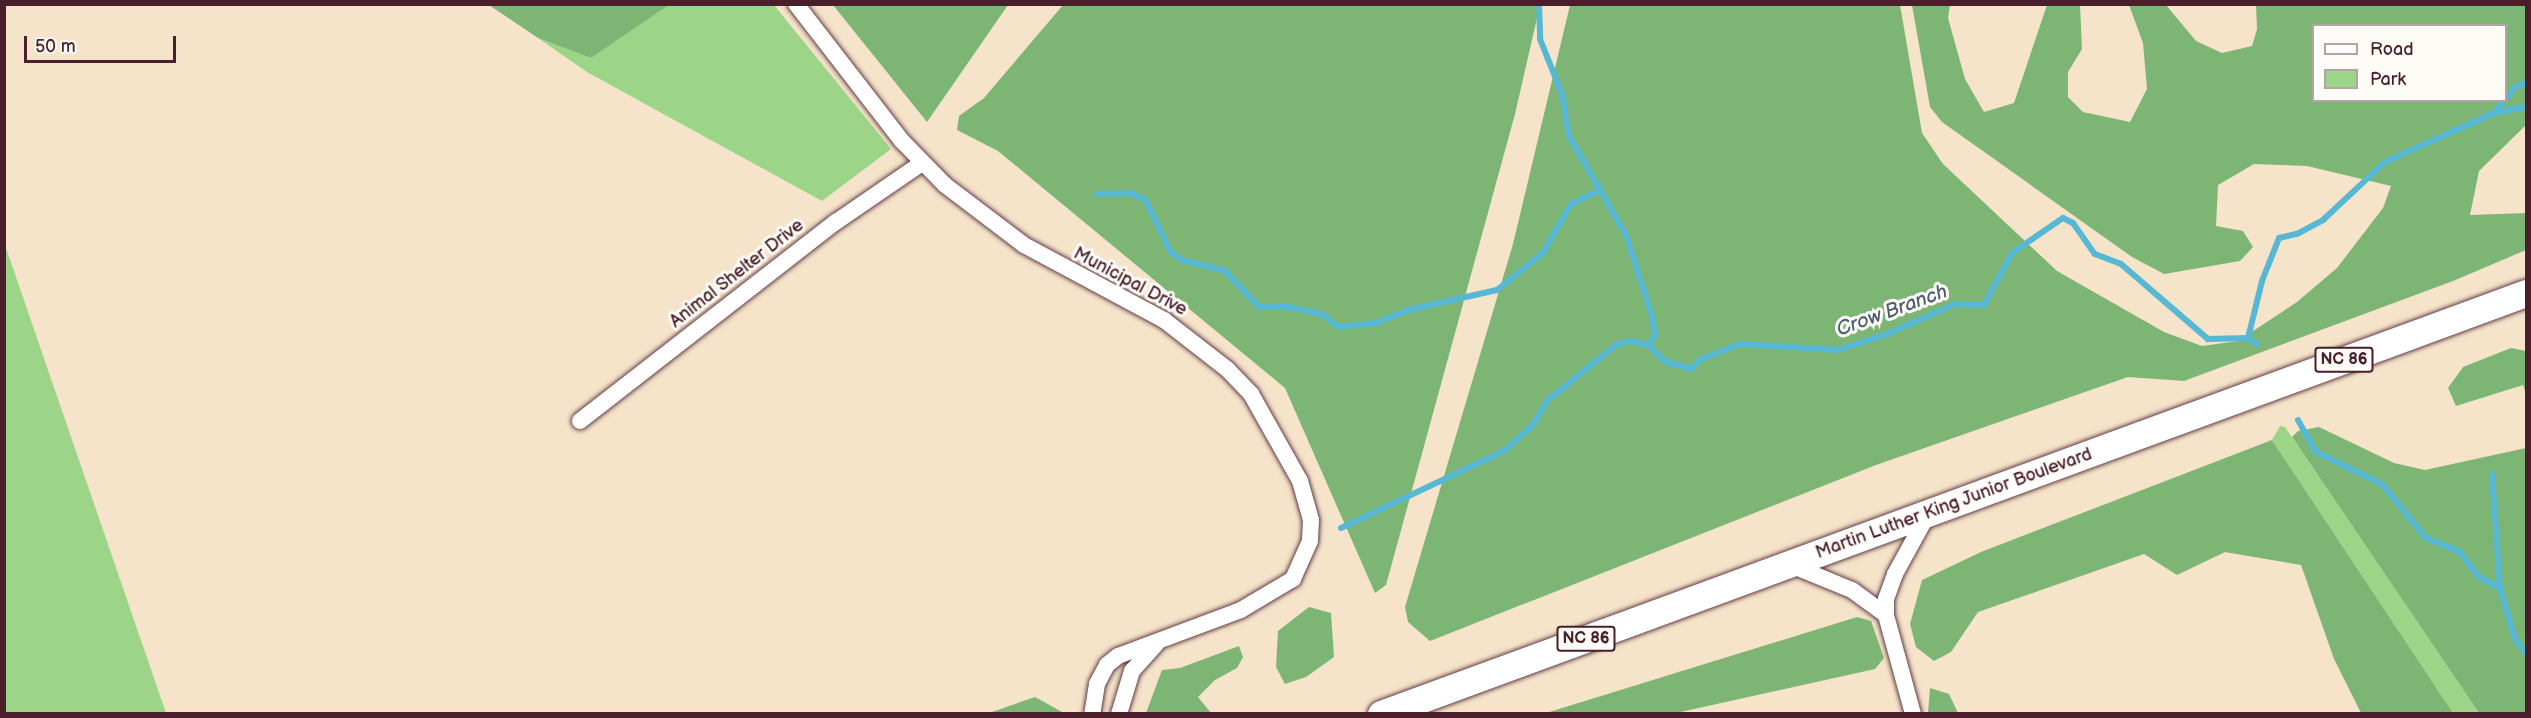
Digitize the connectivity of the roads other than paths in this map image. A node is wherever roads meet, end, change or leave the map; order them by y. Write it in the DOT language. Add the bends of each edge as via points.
graph roads {
  1 [pos="796,4"];
  2 [pos="922,163"];
  3 [pos="2526,293"];
  4 [pos="580,421"];
  5 [pos="1928,514"];
  6 [pos="1791,565"];
  7 [pos="1886,615"];
  8 [pos="1156,643"];
  9 [pos="1092,714"];
  10 [pos="1119,714"];
  11 [pos="1381,714"];
  12 [pos="1912,714"];
  1 -- 2 [label="street, Municipal Drive"];
  2 -- 4 [label="street, Animal Shelter Drive" via="836,222"];
  2 -- 8 [label="street, Municipal Drive" via="980,214 1024,245 1164,320 1197,342 1251,394 1300,481 1311,520 1310,541 1293,579 1241,610"];
  3 -- 5 [label="main road, Martin Luther King Junior Boulevard / NC 86"];
  5 -- 6 [label="main road, Martin Luther King Junior Boulevard / NC 86"];
  5 -- 7 [label="street" via="1895,574 1886,599"];
  6 -- 7 [label="street" via="1852,590"];
  6 -- 11 [label="main road, Martin Luther King Junior Boulevard / NC 86"];
  7 -- 12 [label="street"];
  8 -- 9 [label="street, Municipal Drive" via="1118,656 1107,665 1097,684"];
  8 -- 10 [label="street, Municipal Drive" via="1132,671"];
}
